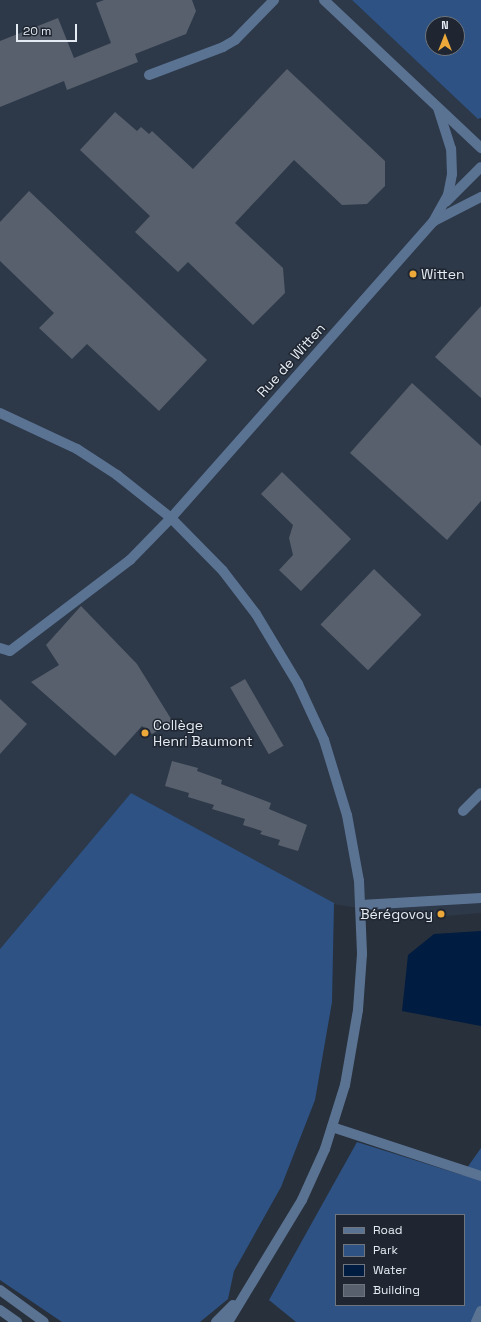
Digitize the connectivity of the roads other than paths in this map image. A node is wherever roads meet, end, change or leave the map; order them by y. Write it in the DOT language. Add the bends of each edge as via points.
graph roads {
  1 [pos="274,0"];
  2 [pos="324,0"];
  3 [pos="149,74"];
  4 [pos="438,108"];
  5 [pos="481,148"];
  6 [pos="481,167"];
  7 [pos="481,197"];
  8 [pos="442,206"];
  9 [pos="433,222"];
  10 [pos="0,413"];
  11 [pos="170,518"];
  12 [pos="0,648"];
  13 [pos="481,794"];
  14 [pos="463,811"];
  15 [pos="481,898"];
  16 [pos="360,906"];
  17 [pos="332,1127"];
  18 [pos="481,1176"];
  19 [pos="0,1290"];
  20 [pos="245,1292"];
  21 [pos="22,1306"];
  22 [pos="0,1310"];
  23 [pos="481,1311"];
  24 [pos="12,1321"];
  25 [pos="44,1322"];
  26 [pos="216,1322"];
  27 [pos="228,1322"];
  28 [pos="476,1322"];
  1 -- 3 [label="street" via="235,40 223,47"];
  2 -- 4 [label="street"];
  4 -- 5 [label="street"];
  4 -- 8 [label="street, Rue de Witten" via="448,136 452,163 450,185"];
  6 -- 8 [label="street, Rue de Witten"];
  7 -- 9 [label="street, Rue de Witten"];
  8 -- 9 [label="street, Rue de Witten"];
  9 -- 11 [label="street, Rue de Witten"];
  10 -- 11 [label="street" via="77,448 134,487"];
  11 -- 12 [label="street, Rue de Witten" via="130,560 10,651"];
  11 -- 16 [label="street" via="234,585 278,647 298,684 324,740 342,795 355,854"];
  13 -- 14 [label="street"];
  15 -- 16 [label="street"];
  16 -- 17 [label="street" via="362,954 358,1010 348,1072"];
  17 -- 18 [label="street"];
  17 -- 20 [label="street" via="302,1200"];
  19 -- 21 [label="street"];
  20 -- 26 [label="street"];
  20 -- 27 [label="street"];
  21 -- 24 [label="street"];
  21 -- 25 [label="street"];
  22 -- 24 [label="street"];
  23 -- 28 [label="street"];
}
